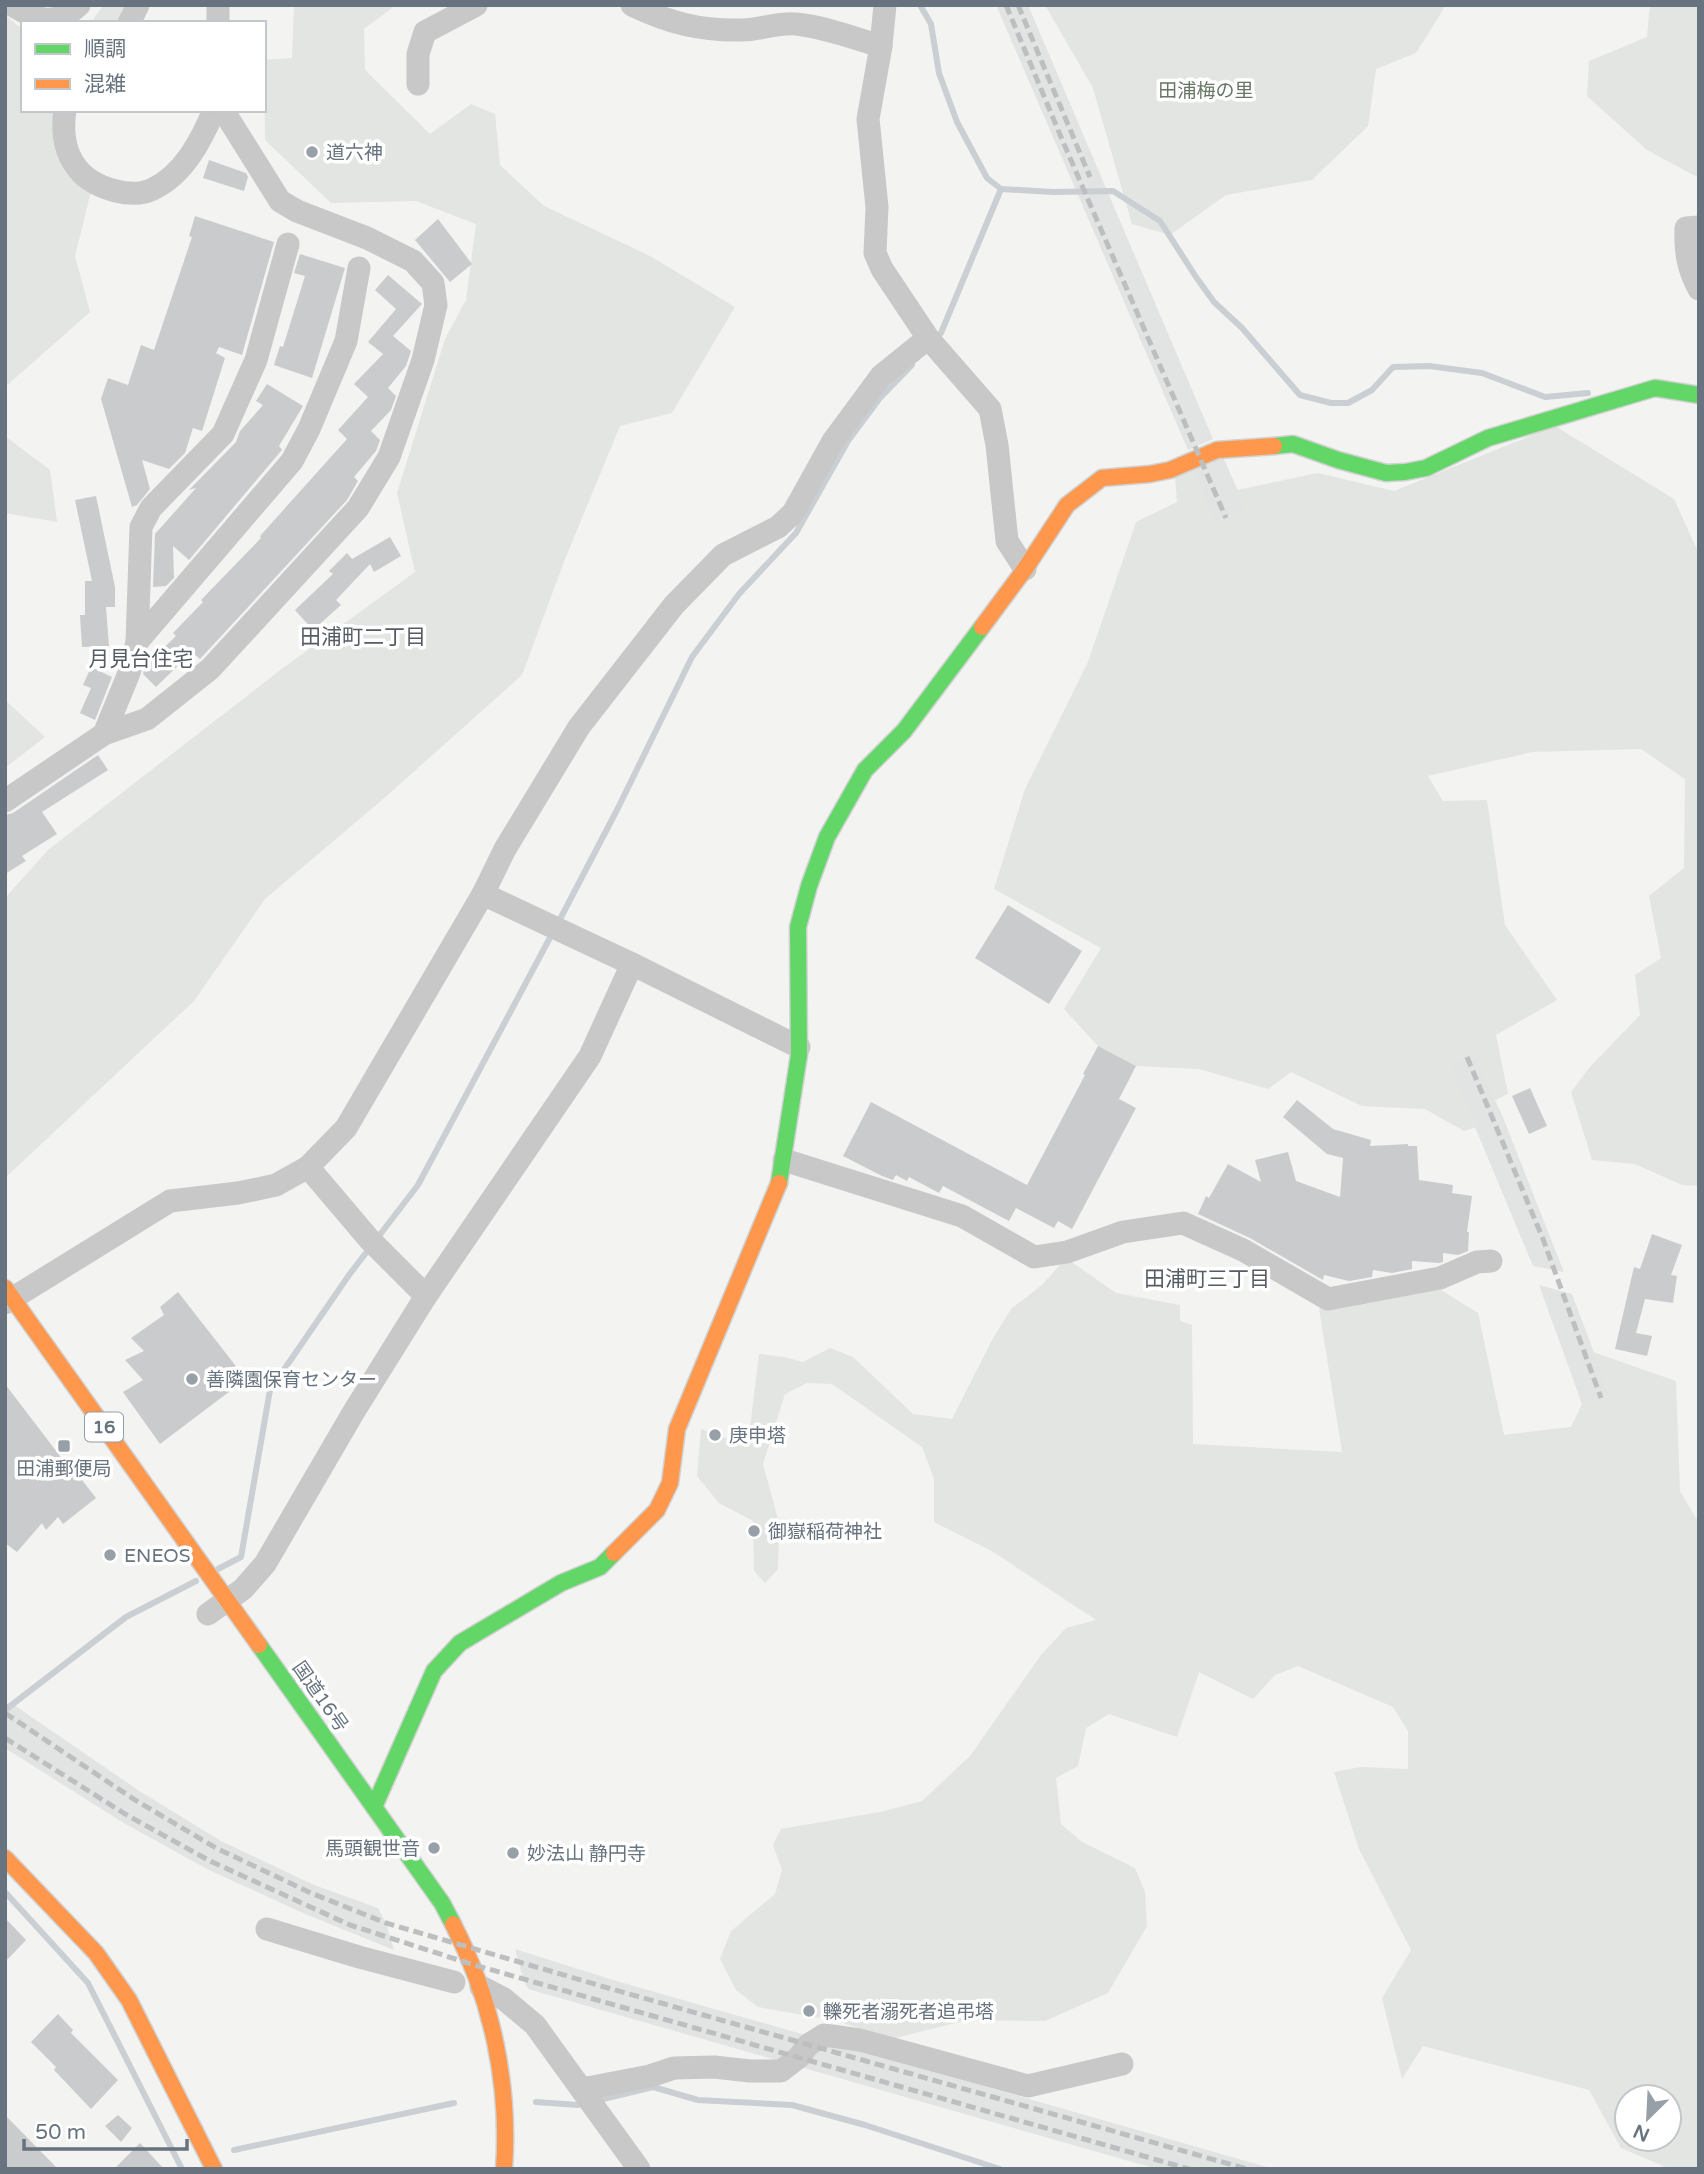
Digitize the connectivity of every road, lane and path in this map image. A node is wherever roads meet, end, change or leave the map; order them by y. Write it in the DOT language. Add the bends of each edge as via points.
graph roads {
  1 [pos="12,5"];
  2 [pos="79,5"];
  3 [pos="138,5"];
  4 [pos="475,5"];
  5 [pos="632,5"];
  6 [pos="885,5"];
  7 [pos="130,21"];
  8 [pos="881,46"];
  9 [pos="418,84"];
  10 [pos="65,112"];
  11 [pos="213,112"];
  12 [pos="223,112"];
  13 [pos="1699,227"];
  14 [pos="288,244"];
  15 [pos="359,268"];
  16 [pos="1699,289"];
  17 [pos="928,338"];
  18 [pos="1699,395"];
  19 [pos="1025,569"];
  20 [pos="137,642"];
  21 [pos="104,734"];
  22 [pos="5,801"];
  23 [pos="483,894"];
  24 [pos="632,964"];
  25 [pos="799,1046"];
  26 [pos="784,1160"];
  27 [pos="308,1167"];
  28 [pos="1491,1261"];
  29 [pos="426,1296"];
  30 [pos="8,1297"];
  31 [pos="225,1597"];
  32 [pos="208,1614"];
  33 [pos="374,1807"];
  34 [pos="5,1858"];
  35 [pos="267,1928"];
  36 [pos="444,1959"];
  37 [pos="481,1987"];
  38 [pos="455,1988"];
  39 [pos="1122,2064"];
  40 [pos="582,2089"];
  41 [pos="214,2169"];
  42 [pos="504,2169"];
  43 [pos="639,2169"];
  1 -- 2 [label="street" via="50,20 69,15"];
  3 -- 7 [label="street"];
  4 -- 9 [label="street" via="425,32 418,54"];
  5 -- 8 [label="street" via="687,26 744,30 793,23"];
  6 -- 8 [label="street"];
  8 -- 17 [label="street" via="868,119 877,207 875,253"];
  10 -- 11 [label="street" via="65,139 76,169 102,187 133,194 151,190 172,177 189,159"];
  12 -- 21 [label="street" via="280,201 413,261 433,283 436,305 423,360 389,457 358,508 210,669 147,719"];
  13 -- 16 [label="street" via="1686,228 1685,254"];
  14 -- 20 [label="street" via="256,360 223,434 151,508 141,527"];
  15 -- 20 [label="street" via="346,341 292,461"];
  17 -- 19 [label="street" via="990,409 1007,541"];
  17 -- 23 [label="street" via="881,376 833,441 793,513 778,527 723,555 674,605 579,727"];
  18 -- 19 [label="main road" via="1656,388 1488,438 1426,468 1405,472 1386,473 1293,444 1217,450 1170,470 1102,478 1067,505"];
  19 -- 25 [label="main road" via="904,731 865,770 827,837 798,927"];
  20 -- 21 [label="street"];
  21 -- 22 [label="street"];
  23 -- 24 [label="street"];
  23 -- 27 [label="street" via="346,1128"];
  24 -- 25 [label="street"];
  24 -- 29 [label="street" via="590,1056"];
  25 -- 26 [label="main road"];
  26 -- 28 [label="street" via="962,1216 1034,1257 1067,1252 1123,1232 1182,1223 1243,1250 1328,1299 1440,1278"];
  26 -- 33 [label="main road" via="778,1188 677,1429 670,1483 657,1510 600,1567 561,1583 451,1652 433,1671"];
  27 -- 29 [label="street" via="369,1239"];
  27 -- 30 [label="street" via="276,1185 170,1201"];
  29 -- 31 [label="street" via="265,1564 243,1589"];
  30 -- 31 [label="main road, 国道16号 / 16"];
  31 -- 32 [label="street"];
  31 -- 33 [label="main road, 国道16号 / 16"];
  33 -- 37 [label="main road, 国道16号 / 16" via="442,1903"];
  34 -- 41 [label="main road" via="96,1953 129,2000"];
  35 -- 38 [label="street"];
  36 -- 38 [label="main road"];
  37 -- 40 [label="street" via="535,2025"];
  37 -- 42 [label="main road, 国道16号 / 16" via="505,2106"];
  39 -- 40 [label="street" via="1028,2086 860,2040 824,2035 781,2071 674,2068"];
  40 -- 43 [label="street"];
}
